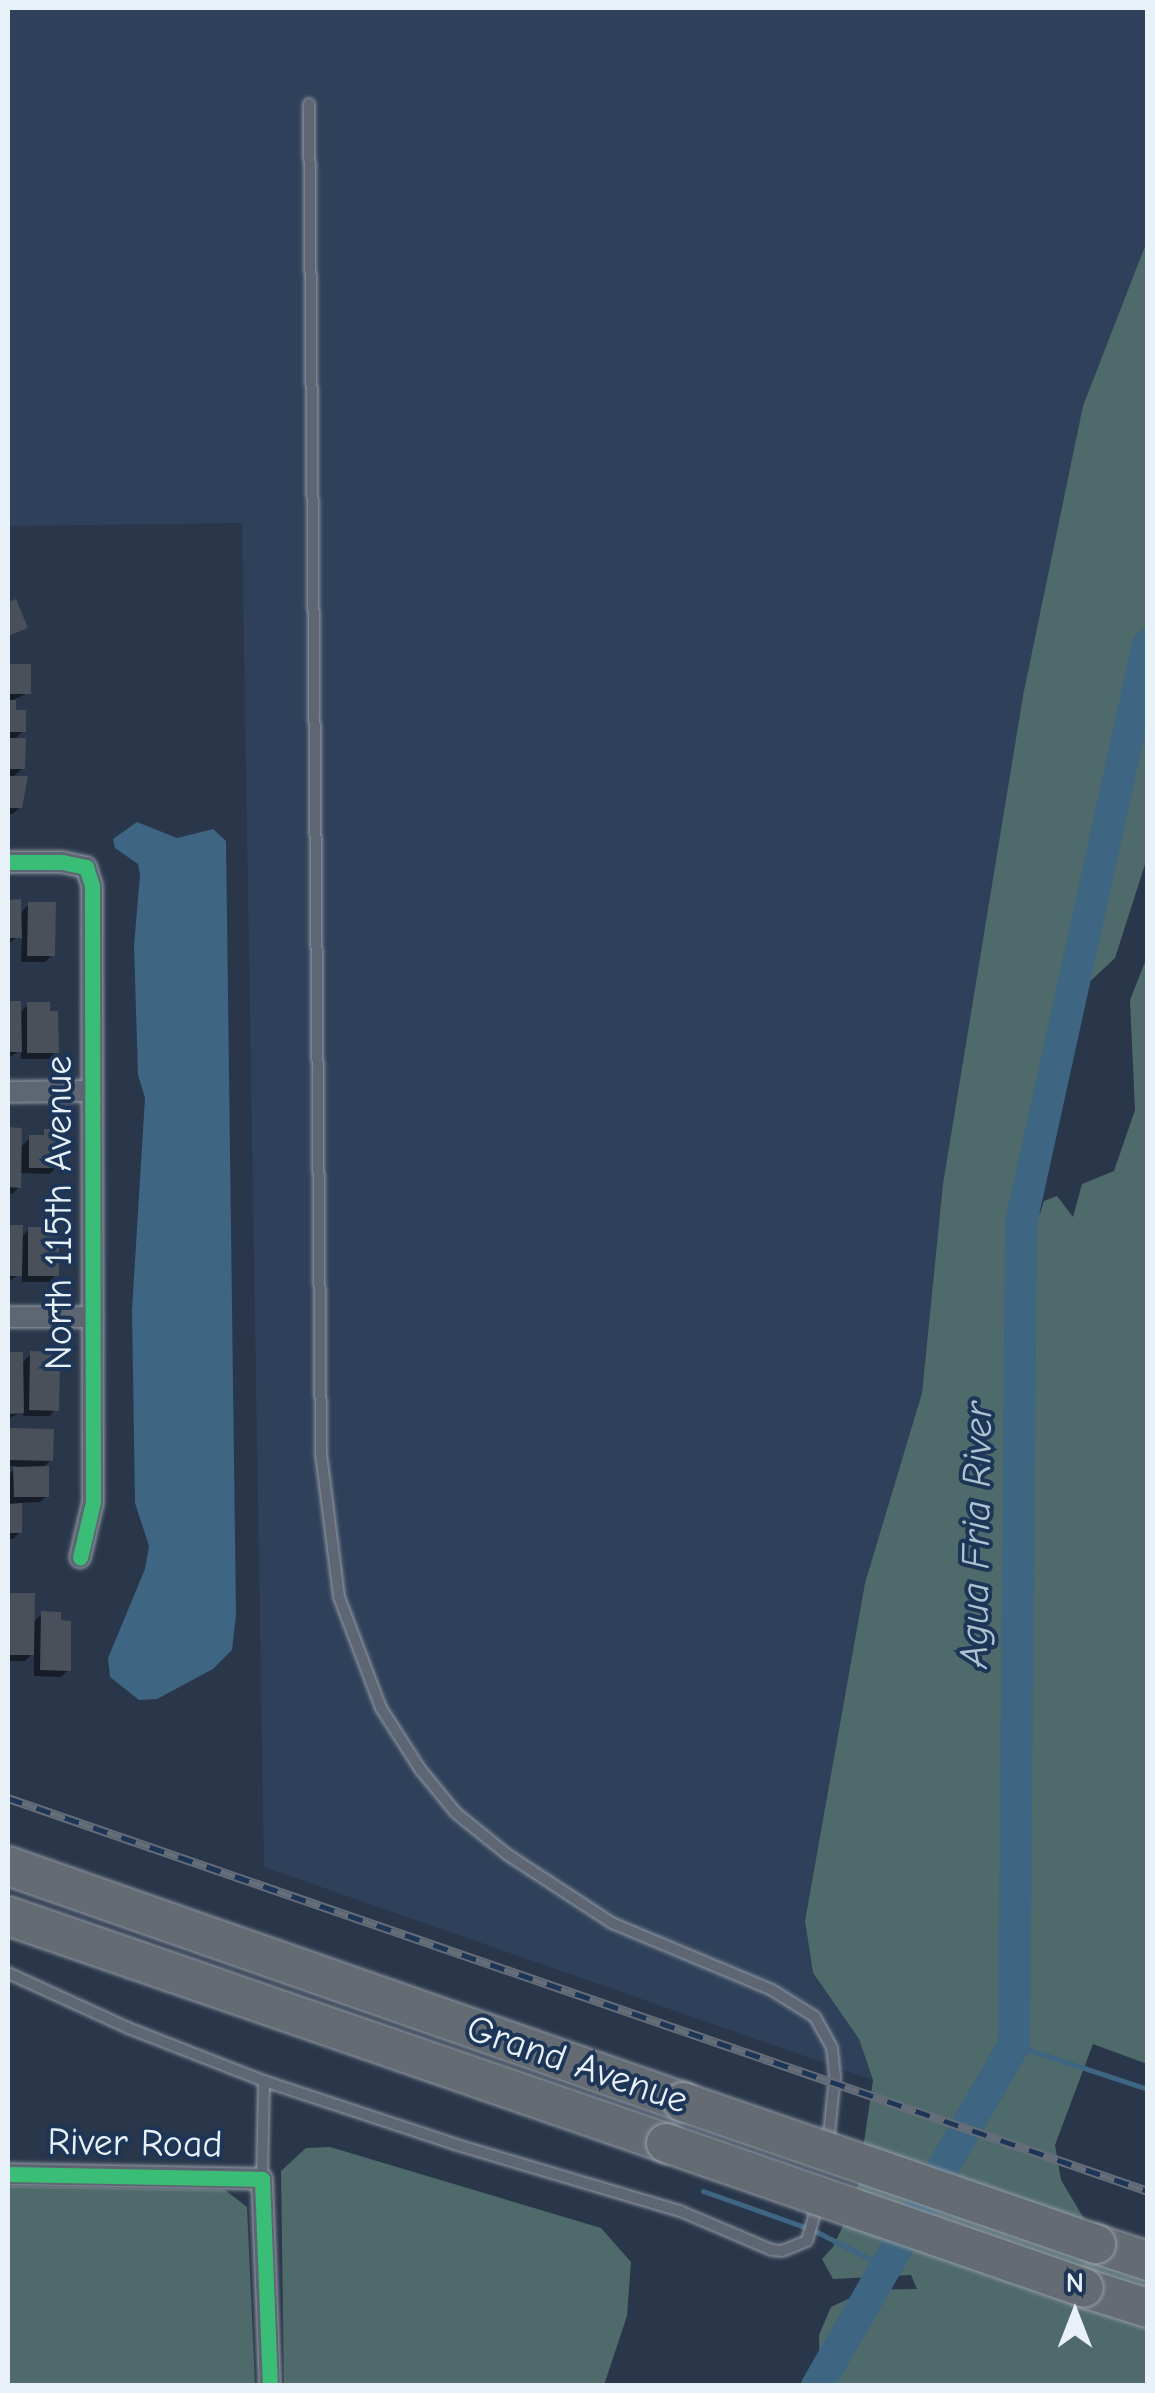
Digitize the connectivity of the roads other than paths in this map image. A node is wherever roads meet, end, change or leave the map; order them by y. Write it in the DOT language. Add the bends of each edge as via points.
graph roads {
  1 [pos="309,104"];
  2 [pos="8,862"];
  3 [pos="92,1091"];
  4 [pos="8,1092"];
  5 [pos="8,1317"];
  6 [pos="93,1317"];
  7 [pos="80,1558"];
  8 [pos="8,1866"];
  9 [pos="8,1916"];
  10 [pos="8,1973"];
  11 [pos="264,2081"];
  12 [pos="825,2160"];
  13 [pos="8,2174"];
  14 [pos="822,2178"];
  15 [pos="262,2179"];
  16 [pos="1148,2261"];
  17 [pos="1148,2308"];
  18 [pos="270,2386"];
  1 -- 12 [label="lane" via="321,1454 339,1597 381,1708 456,1813 612,1923 772,1990 815,2017 832,2048 835,2076"];
  2 -- 3 [label="street, North 115th Avenue" via="86,867 92,886"];
  3 -- 4 [label="street"];
  3 -- 6 [label="street, North 115th Avenue"];
  5 -- 6 [label="street"];
  6 -- 7 [label="street, North 115th Avenue" via="92,1502"];
  8 -- 16 [label="highway, Grand Avenue, bridge"];
  9 -- 17 [label="highway, Grand Avenue, bridge"];
  10 -- 11 [label="lane"];
  11 -- 14 [label="lane" via="680,2211 772,2250 807,2242"];
  11 -- 15 [label="lane"];
  13 -- 15 [label="street, River Road"];
  15 -- 18 [label="street"];
}
